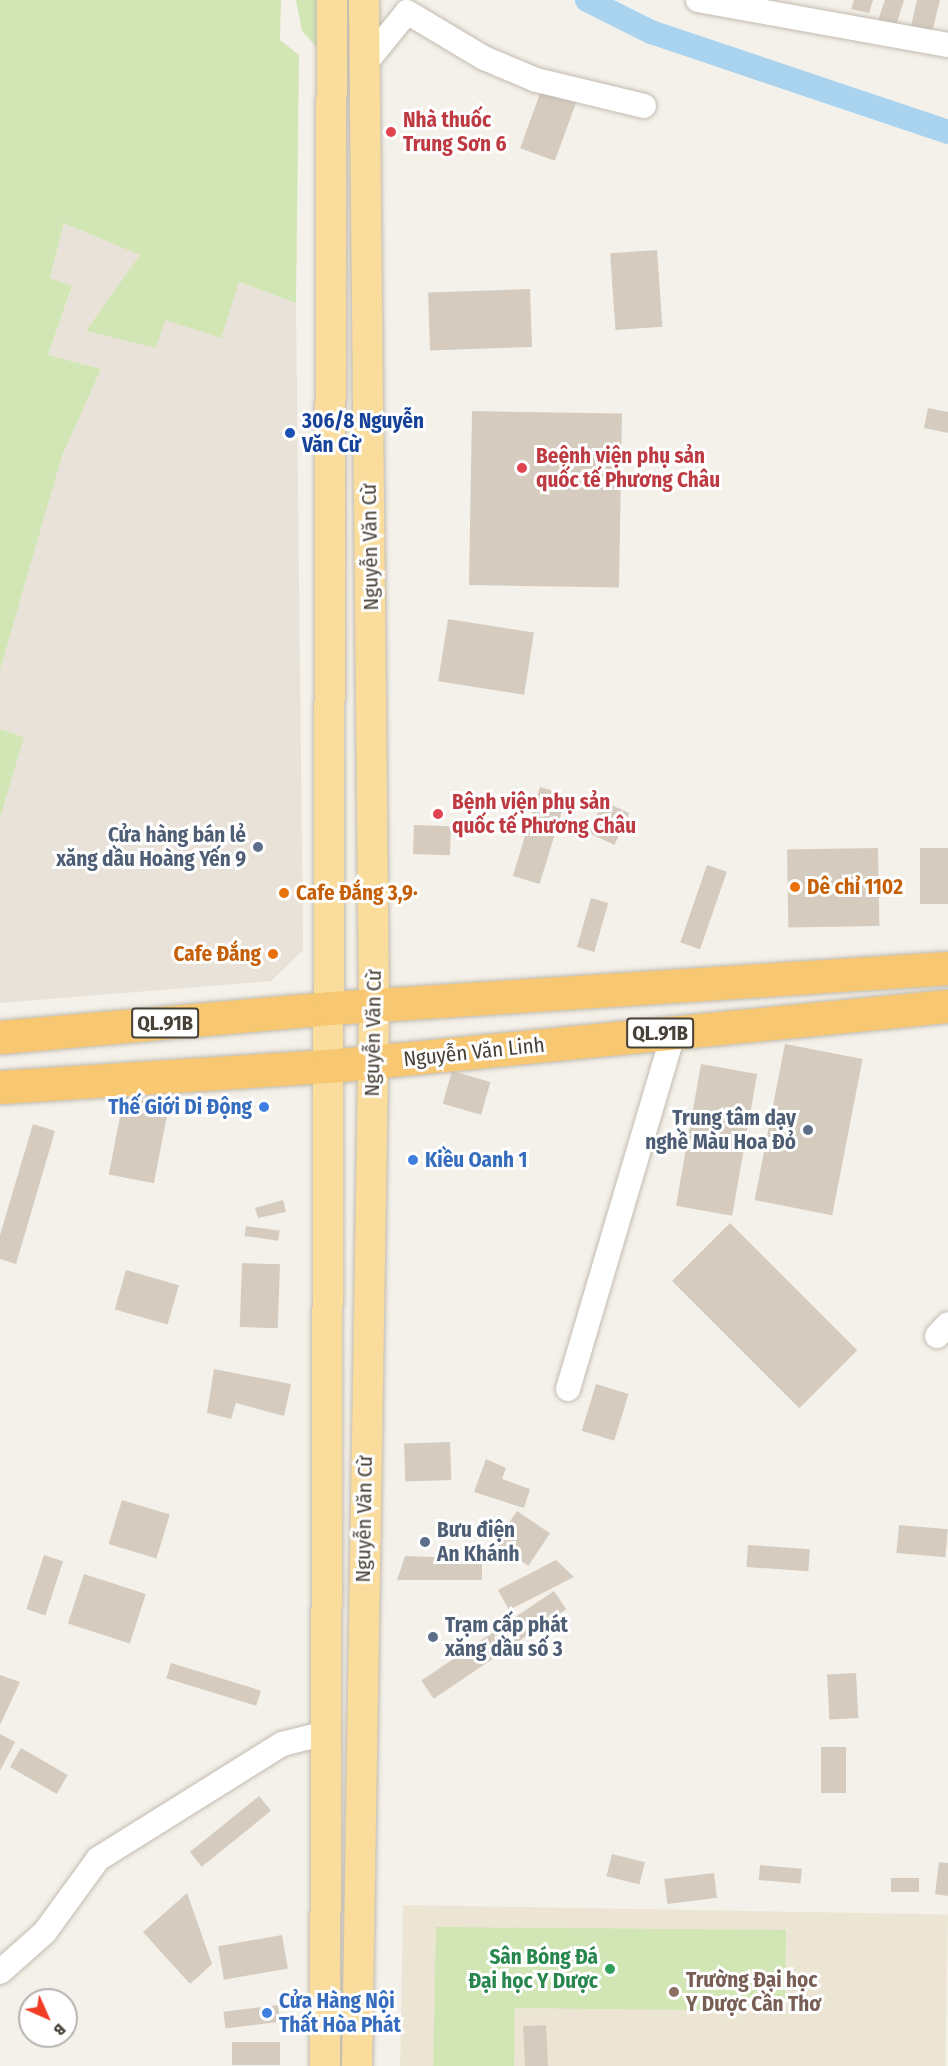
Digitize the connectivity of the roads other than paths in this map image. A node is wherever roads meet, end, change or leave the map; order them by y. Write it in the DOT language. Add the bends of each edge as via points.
graph roads {
  1 [pos="332,0"];
  2 [pos="364,0"];
  3 [pos="698,0"];
  4 [pos="948,45"];
  5 [pos="364,65"];
  6 [pos="644,106"];
  7 [pos="366,252"];
  8 [pos="332,253"];
  9 [pos="948,968"];
  10 [pos="374,1006"];
  11 [pos="948,1006"];
  12 [pos="330,1008"];
  13 [pos="674,1032"];
  14 [pos="0,1037"];
  15 [pos="373,1062"];
  16 [pos="329,1066"];
  17 [pos="0,1087"];
  18 [pos="568,1389"];
  19 [pos="326,1733"];
  20 [pos="0,1972"];
  21 [pos="326,2066"];
  22 [pos="357,2066"];
  1 -- 8 [label="main road, Nguyễn Văn Cừ"];
  2 -- 5 [label="main road, Nguyễn Văn Cừ"];
  3 -- 4 [label="street"];
  5 -- 6 [label="street" via="407,12 484,58 536,80"];
  5 -- 7 [label="main road, Nguyễn Văn Cừ"];
  7 -- 8 [label="main road"];
  7 -- 10 [label="main road, Nguyễn Văn Cừ"];
  8 -- 12 [label="main road, Nguyễn Văn Cừ"];
  9 -- 10 [label="highway, QL.91B"];
  10 -- 12 [label="highway, QL.91B"];
  10 -- 15 [label="main road, Nguyễn Văn Cừ"];
  11 -- 13 [label="highway, Nguyễn Văn Linh / QL.91B"];
  12 -- 14 [label="highway, QL.91B"];
  12 -- 16 [label="main road, Nguyễn Văn Cừ"];
  13 -- 15 [label="highway, Nguyễn Văn Linh / QL.91B"];
  13 -- 18 [label="street"];
  15 -- 16 [label="highway, Nguyễn Văn Linh / QL.91B"];
  15 -- 22 [label="main road, Nguyễn Văn Cừ"];
  16 -- 17 [label="highway, Nguyễn Văn Linh / QL.91B"];
  16 -- 19 [label="main road, Nguyễn Văn Cừ"];
  19 -- 20 [label="street" via="282,1744 98,1859 45,1932"];
  19 -- 21 [label="main road, Nguyễn Văn Cừ"];
}
